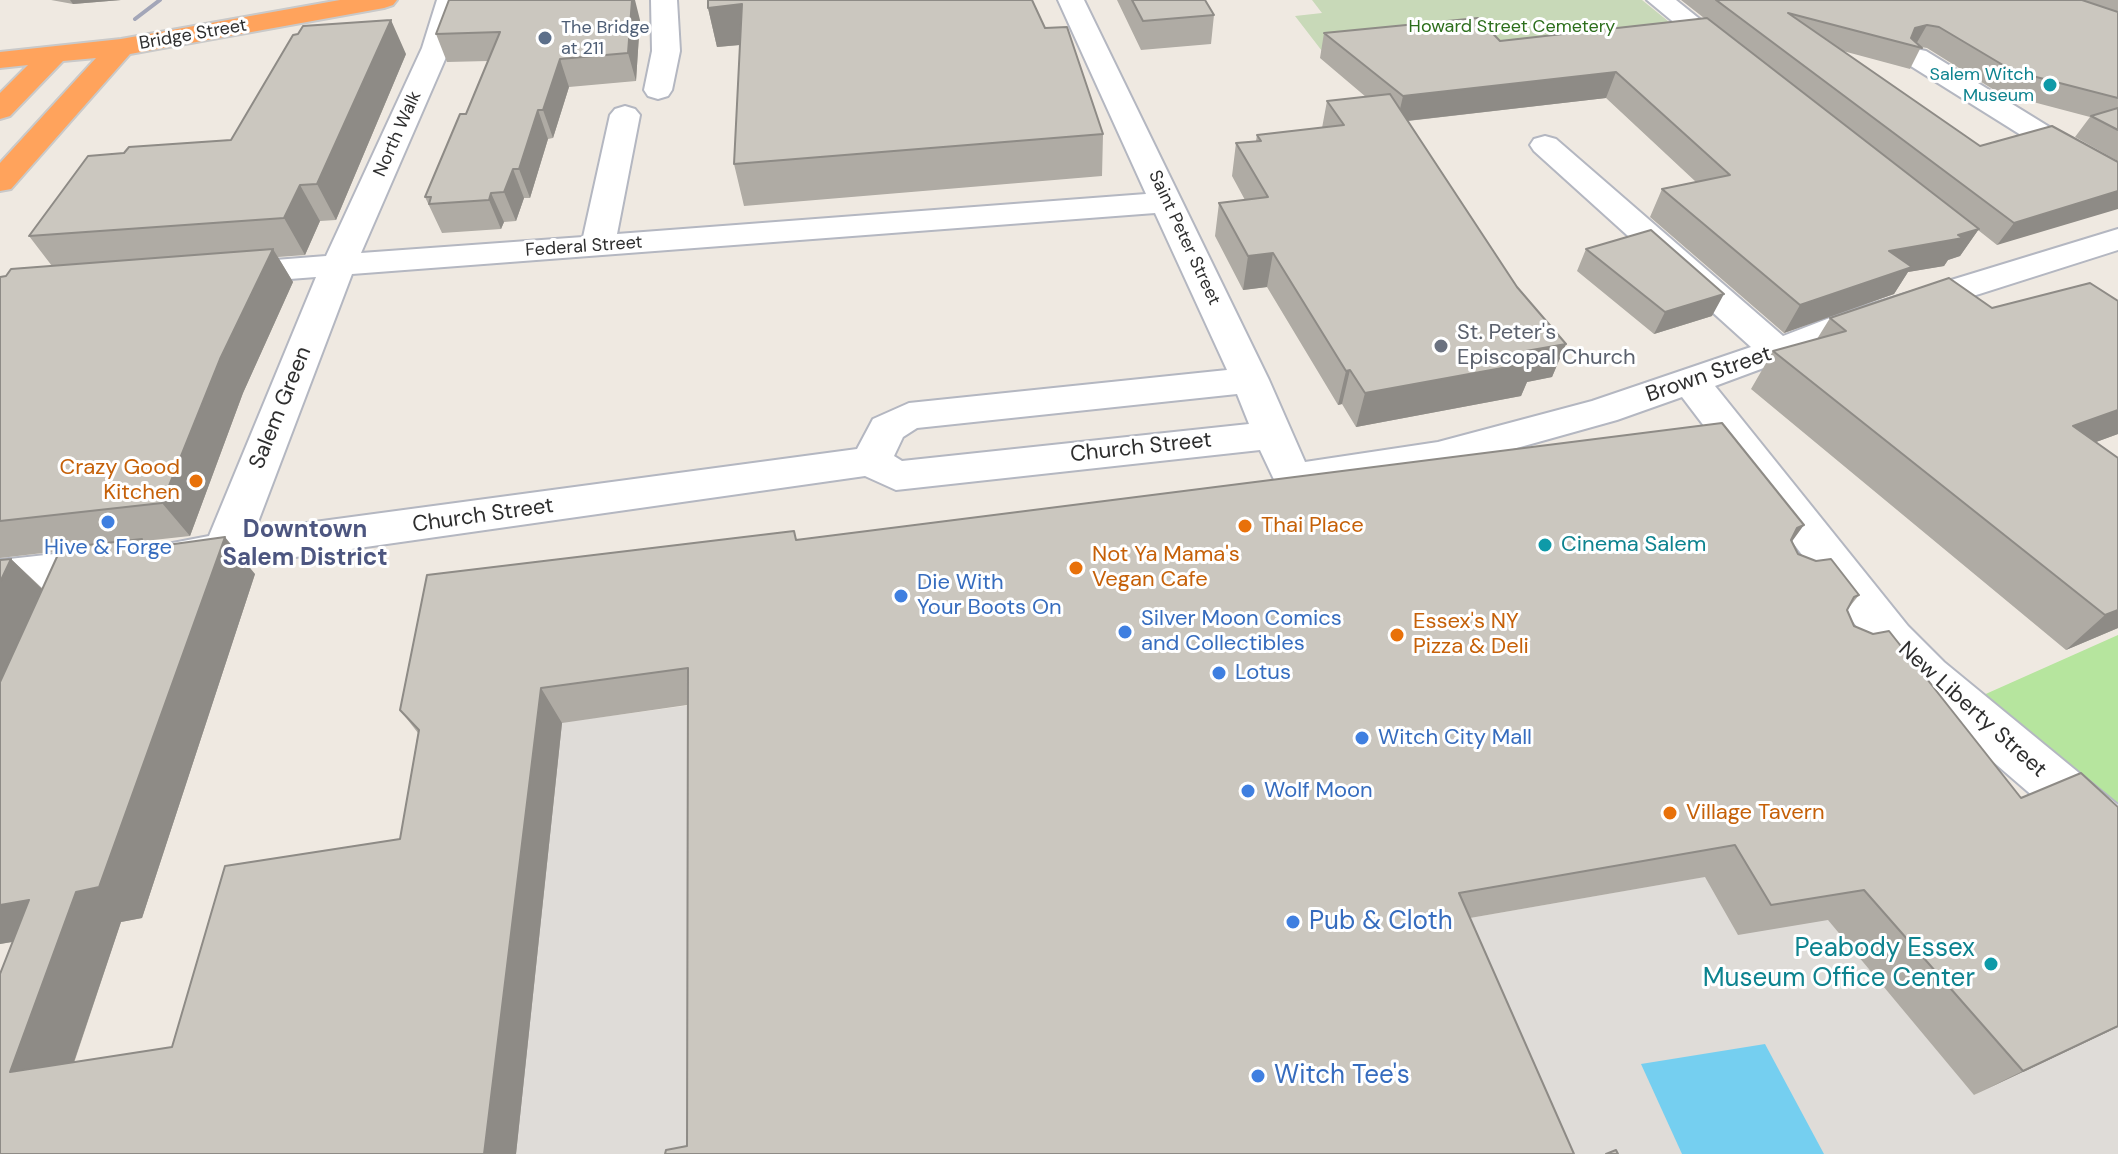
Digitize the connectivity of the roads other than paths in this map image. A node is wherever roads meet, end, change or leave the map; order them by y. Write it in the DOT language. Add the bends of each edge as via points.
graph roads {
  1 [pos="384,0"];
  2 [pos="450,0"];
  3 [pos="664,0"];
  4 [pos="1071,0"];
  5 [pos="1660,0"];
  6 [pos="121,47"];
  7 [pos="53,56"];
  8 [pos="1916,57"];
  9 [pos="0,60"];
  10 [pos="1759,78"];
  11 [pos="658,90"];
  12 [pos="0,110"];
  13 [pos="625,115"];
  14 [pos="1545,145"];
  15 [pos="2118,177"];
  16 [pos="0,182"];
  17 [pos="1167,202"];
  18 [pos="2118,239"];
  19 [pos="598,246"];
  20 [pos="338,266"];
  21 [pos="200,276"];
  22 [pos="1778,351"];
  23 [pos="1250,380"];
  24 [pos="1690,381"];
  25 [pos="1272,435"];
  26 [pos="871,461"];
  27 [pos="1292,478"];
  28 [pos="225,551"];
  29 [pos="81,567"];
  30 [pos="1836,570"];
  31 [pos="0,577"];
  32 [pos="1789,578"];
  33 [pos="61,613"];
  34 [pos="1892,639"];
  35 [pos="1842,648"];
  36 [pos="2118,837"];
  1 -- 6 [label="highway, Bridge Street"];
  2 -- 20 [label="street, North Walk" via="436,48"];
  3 -- 11 [label="street" via="666,51"];
  4 -- 17 [label="street, Saint Peter Street"];
  5 -- 10 [label="street"];
  6 -- 7 [label="highway, Bridge Street"];
  6 -- 16 [label="highway"];
  7 -- 9 [label="highway, Bridge Street"];
  7 -- 12 [label="highway"];
  8 -- 15 [label="street"];
  13 -- 19 [label="street"];
  14 -- 22 [label="street"];
  17 -- 19 [label="street, Federal Street"];
  17 -- 23 [label="street, Saint Peter Street"];
  18 -- 22 [label="street, Brown Street" via="1996,264"];
  19 -- 20 [label="street, Federal Street" via="419,272"];
  20 -- 21 [label="street, Federal Street"];
  20 -- 28 [label="street, Salem Green"];
  22 -- 24 [label="street, Brown Street"];
  23 -- 25 [label="street, Saint Peter Street"];
  23 -- 26 [label="street" via="909,416 887,428"];
  24 -- 27 [label="street, Brown Street" via="1438,456"];
  24 -- 30 [label="street, New Liberty Street"];
  25 -- 26 [label="street, Church Street" via="896,476"];
  25 -- 27 [label="street, Saint Peter Street"];
  26 -- 28 [label="street, Church Street"];
  28 -- 29 [label="street, Church Street"];
  29 -- 31 [label="street, Church Street"];
  29 -- 33 [label="street"];
  30 -- 32 [label="street"];
  30 -- 34 [label="street, New Liberty Street"];
  34 -- 35 [label="street"];
  34 -- 36 [label="street, New Liberty Street" via="1927,676"];
}
